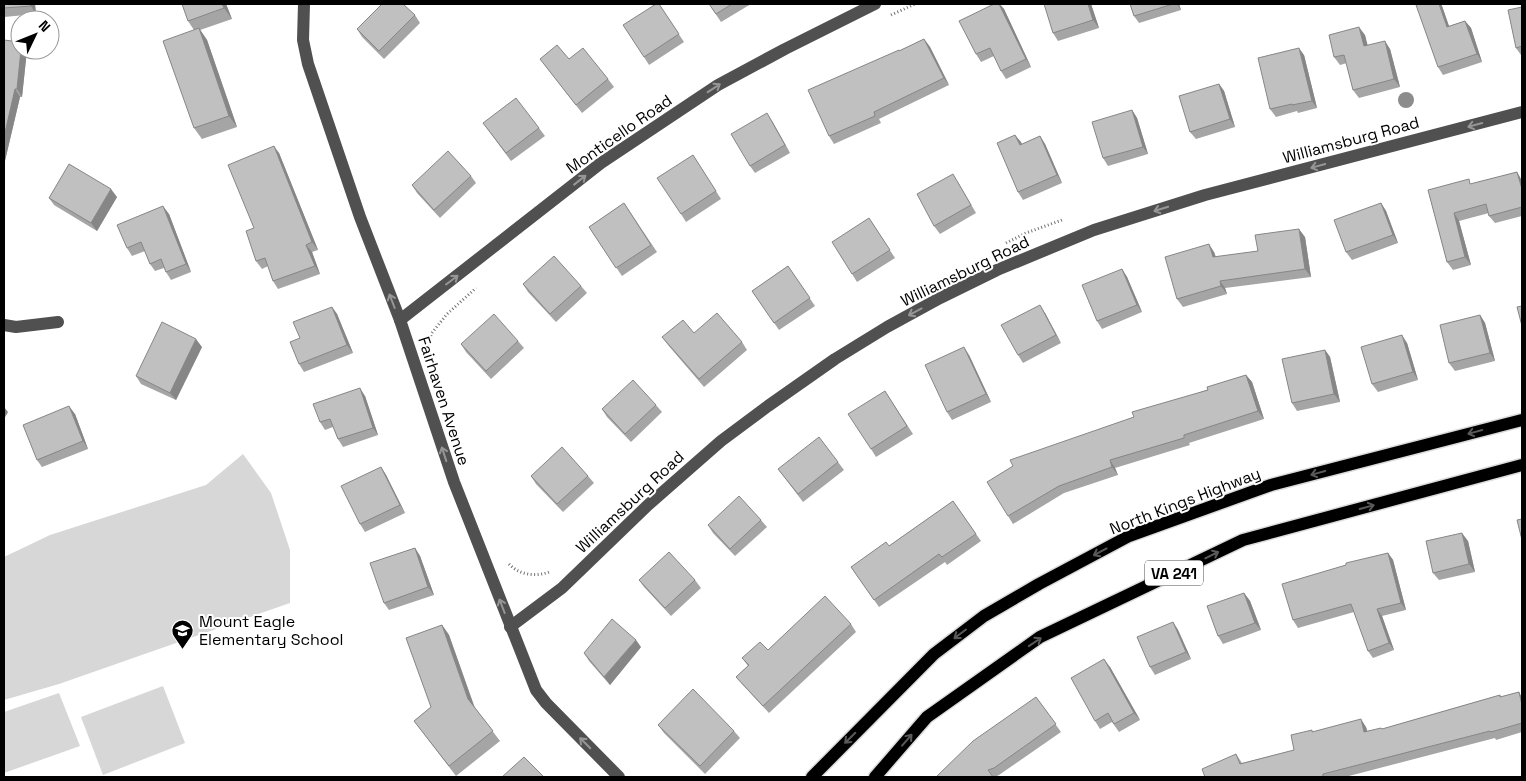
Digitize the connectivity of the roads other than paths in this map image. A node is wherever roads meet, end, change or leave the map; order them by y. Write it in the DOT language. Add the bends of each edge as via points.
graph roads {
  1 [pos="304,4"];
  2 [pos="876,4"];
  3 [pos="1522,112"];
  4 [pos="400,320"];
  5 [pos="58,322"];
  6 [pos="4,326"];
  7 [pos="1522,420"];
  8 [pos="1522,465"];
  9 [pos="510,627"];
  10 [pos="620,777"];
  11 [pos="812,777"];
  12 [pos="875,777"];
  4 -- 1 [label="street, Fairhaven Avenue, one-way" via="360,217 308,64 303,40"];
  4 -- 2 [label="street, Monticello Road, one-way" via="601,163 718,85"];
  3 -- 9 [label="street, Williamsburg Road, one-way" via="1205,195 1094,230 940,298 835,359 721,441 648,505 562,588"];
  9 -- 4 [label="street, Fairhaven Avenue, one-way" via="454,482"];
  5 -- 6 [label="street"];
  7 -- 11 [label="main road, North Kings Highway, one-way" via="1271,486 1129,536 984,616 934,654"];
  12 -- 8 [label="main road, VA 241, one-way" via="926,718 1040,637 1243,540"];
  10 -- 9 [label="street, Fairhaven Avenue, one-way" via="536,690"];
}
